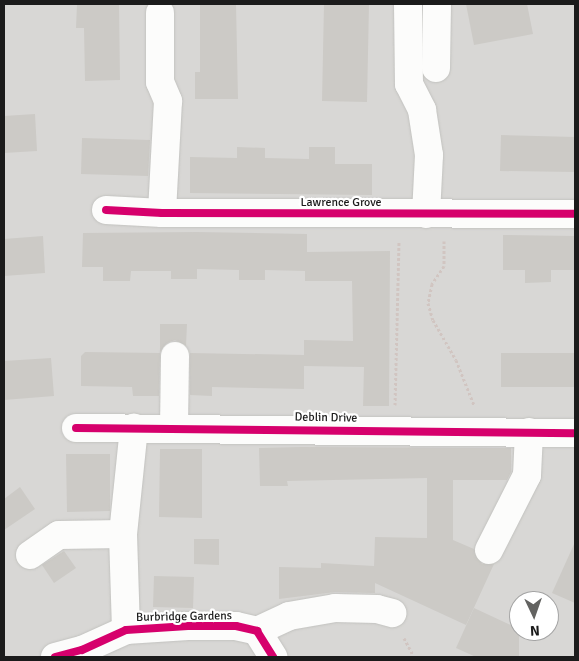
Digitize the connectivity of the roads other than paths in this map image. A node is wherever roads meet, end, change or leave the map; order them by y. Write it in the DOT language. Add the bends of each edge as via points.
graph roads {
  1 [pos="408,4"];
  2 [pos="437,4"];
  3 [pos="160,13"];
  4 [pos="436,68"];
  5 [pos="106,210"];
  6 [pos="162,213"];
  7 [pos="421,214"];
  8 [pos="575,214"];
  9 [pos="175,356"];
  10 [pos="76,428"];
  11 [pos="134,428"];
  12 [pos="174,428"];
  13 [pos="529,432"];
  14 [pos="575,434"];
  15 [pos="123,534"];
  16 [pos="489,550"];
  17 [pos="30,555"];
  18 [pos="392,613"];
  19 [pos="126,630"];
  20 [pos="257,632"];
  21 [pos="55,657"];
  22 [pos="273,657"];
  1 -- 7 [label="street" via="409,84 422,110 429,155"];
  2 -- 4 [label="street"];
  3 -- 6 [label="street" via="160,82 168,101"];
  5 -- 6 [label="street, Lawrence Grove"];
  6 -- 7 [label="street, Lawrence Grove"];
  7 -- 8 [label="street, Lawrence Grove"];
  9 -- 12 [label="street"];
  10 -- 11 [label="street, Deblin Drive"];
  11 -- 12 [label="street, Deblin Drive"];
  11 -- 15 [label="street, Burbridge Gardens"];
  12 -- 13 [label="street, Deblin Drive"];
  13 -- 14 [label="street, Deblin Drive"];
  13 -- 16 [label="street" via="527,475"];
  15 -- 17 [label="street" via="59,535"];
  15 -- 19 [label="street, Burbridge Gardens"];
  18 -- 20 [label="street" via="378,609 326,609 288,616"];
  19 -- 20 [label="street, Burbridge Gardens" via="236,626"];
  19 -- 21 [label="street, Burbridge Gardens" via="82,650"];
  20 -- 22 [label="street"];
}
